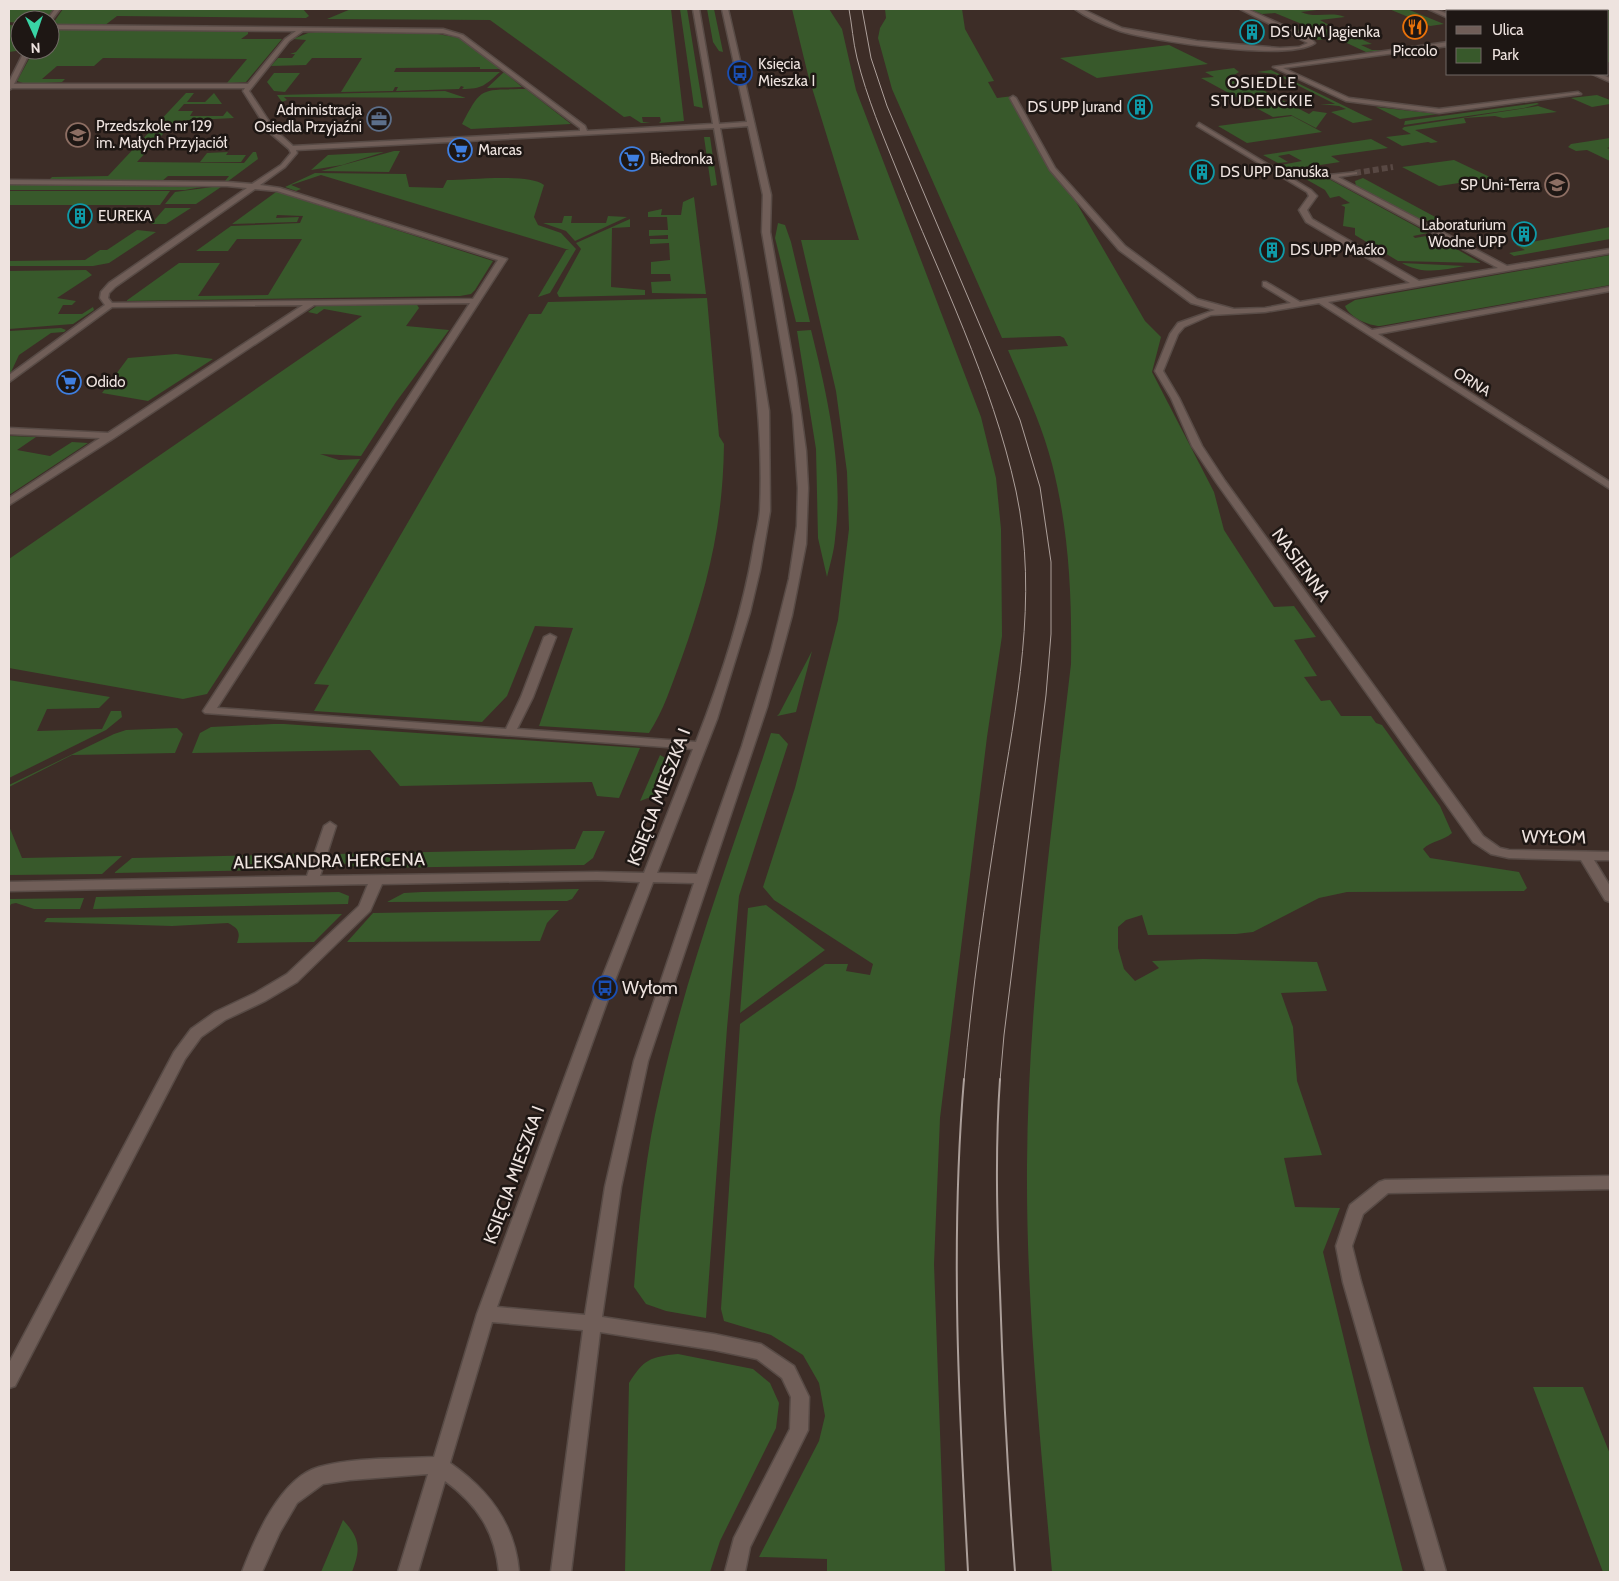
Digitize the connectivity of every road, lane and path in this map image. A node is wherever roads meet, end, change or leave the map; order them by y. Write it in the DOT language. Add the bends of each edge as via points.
graph roads {
  1 [pos="696,9"];
  2 [pos="725,9"];
  3 [pos="1078,9"];
  4 [pos="1243,9"];
  5 [pos="1431,9"];
  6 [pos="1446,15"];
  7 [pos="60,27"];
  8 [pos="301,30"];
  9 [pos="1446,44"];
  10 [pos="23,60"];
  11 [pos="1598,75"];
  12 [pos="1610,80"];
  13 [pos="250,86"];
  14 [pos="10,87"];
  15 [pos="1578,94"];
  16 [pos="1013,98"];
  17 [pos="751,124"];
  18 [pos="1199,125"];
  19 [pos="717,126"];
  20 [pos="584,132"];
  21 [pos="292,148"];
  22 [pos="1355,173"];
  23 [pos="9,182"];
  24 [pos="253,187"];
  25 [pos="1610,250"];
  26 [pos="1504,268"];
  27 [pos="1416,283"];
  28 [pos="1266,284"];
  29 [pos="1610,289"];
  30 [pos="1320,300"];
  31 [pos="476,301"];
  32 [pos="313,302"];
  33 [pos="1298,304"];
  34 [pos="110,305"];
  35 [pos="1234,311"];
  36 [pos="1369,333"];
  37 [pos="9,380"];
  38 [pos="9,431"];
  39 [pos="111,436"];
  40 [pos="1610,486"];
  41 [pos="9,502"];
  42 [pos="550,637"];
  43 [pos="510,732"];
  44 [pos="700,746"];
  45 [pos="330,826"];
  46 [pos="1496,851"];
  47 [pos="1610,856"];
  48 [pos="1586,857"];
  49 [pos="650,878"];
  50 [pos="377,879"];
  51 [pos="701,879"];
  52 [pos="312,880"];
  53 [pos="9,886"];
  54 [pos="1610,897"];
  55 [pos="1610,1182"];
  56 [pos="486,1314"];
  57 [pos="592,1323"];
  58 [pos="9,1380"];
  59 [pos="438,1465"];
  60 [pos="252,1572"];
  61 [pos="408,1572"];
  62 [pos="508,1572"];
  63 [pos="561,1572"];
  64 [pos="735,1572"];
  65 [pos="1436,1572"];
  1 -- 19 [label="street, KSIĘCIA MIESZKA I"];
  2 -- 17 [label="street"];
  3 -- 4 [label="street" via="1132,32 1274,51 1301,49 1312,44 1307,38"];
  5 -- 6 [label="street"];
  7 -- 8 [label="street"];
  8 -- 13 [label="street" via="287,40"];
  8 -- 20 [label="street" via="443,31 461,36 583,127"];
  9 -- 15 [label="street" via="1276,66 1348,100 1439,111"];
  10 -- 14 [label="street"];
  11 -- 12 [label="street"];
  13 -- 14 [label="street"];
  13 -- 21 [label="street" via="246,91 278,140"];
  16 -- 35 [label="street, NASIENNA" via="1052,170 1122,248 1185,296"];
  17 -- 19 [label="street"];
  17 -- 51 [label="street" via="767,195 766,232 799,416 802,529 791,595 768,685"];
  18 -- 27 [label="street" via="1310,190 1312,198 1303,210 1309,220"];
  19 -- 20 [label="street"];
  19 -- 44 [label="street, KSIĘCIA MIESZKA I" via="764,411 765,503 745,612"];
  20 -- 21 [label="street"];
  21 -- 24 [label="street" via="292,158"];
  22 -- 26 [label="street" via="1331,176"];
  23 -- 24 [label="street"];
  24 -- 31 [label="street" via="278,189 504,259"];
  24 -- 34 [label="street" via="112,285 104,298"];
  25 -- 26 [label="street, NASIENNA"];
  26 -- 27 [label="street, NASIENNA"];
  27 -- 30 [label="street, NASIENNA"];
  28 -- 33 [label="street"];
  29 -- 36 [label="street"];
  30 -- 33 [label="street, NASIENNA"];
  30 -- 36 [label="street, ORNA"];
  31 -- 32 [label="street"];
  31 -- 43 [label="street" via="209,711"];
  32 -- 34 [label="street"];
  32 -- 39 [label="street"];
  33 -- 35 [label="street, NASIENNA"];
  34 -- 37 [label="street"];
  35 -- 46 [label="street, NASIENNA" via="1210,313 1181,325 1159,371 1197,446 1255,531 1478,839"];
  36 -- 40 [label="street, ORNA"];
  38 -- 39 [label="street"];
  39 -- 41 [label="street"];
  42 -- 43 [label="street"];
  43 -- 44 [label="street"];
  44 -- 49 [label="street, KSIĘCIA MIESZKA I"];
  45 -- 52 [label="street"];
  46 -- 48 [label="street, WYŁOM" via="1530,856"];
  47 -- 48 [label="street, WYŁOM"];
  48 -- 54 [label="street"];
  49 -- 50 [label="street, ALEKSANDRA HERCENA"];
  49 -- 51 [label="street, ALEKSANDRA HERCENA"];
  49 -- 56 [label="street, KSIĘCIA MIESZKA I" via="604,988"];
  50 -- 52 [label="street, ALEKSANDRA HERCENA"];
  50 -- 58 [label="street" via="365,908 292,978 220,1016 196,1033 179,1056"];
  51 -- 57 [label="street" via="642,1057 624,1129"];
  52 -- 53 [label="street, ALEKSANDRA HERCENA"];
  55 -- 65 [label="street" via="1385,1187 1356,1210 1344,1246 1354,1292"];
  56 -- 57 [label="street"];
  56 -- 59 [label="street, KSIĘCIA MIESZKA I"];
  57 -- 63 [label="street"];
  57 -- 64 [label="street" via="761,1352 788,1372 800,1397 799,1430 741,1544"];
  59 -- 60 [label="street" via="319,1476 290,1497 273,1525"];
  59 -- 61 [label="street, KSIĘCIA MIESZKA I"];
  59 -- 62 [label="street" via="466,1485 493,1517 507,1552"];
}
